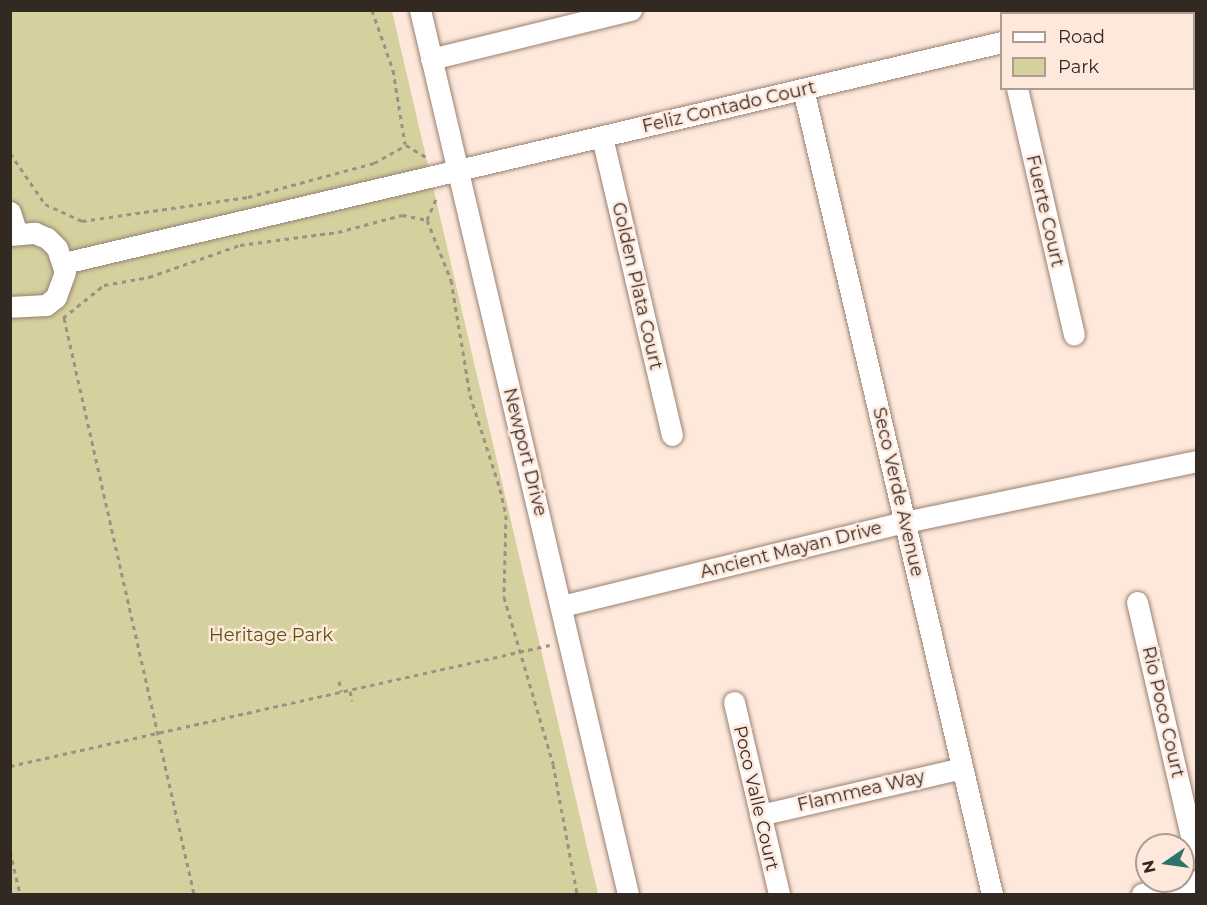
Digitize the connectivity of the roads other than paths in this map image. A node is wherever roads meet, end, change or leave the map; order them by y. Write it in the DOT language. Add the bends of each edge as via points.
graph roads {
  1 [pos="420,10"];
  2 [pos="631,10"];
  3 [pos="570,18"];
  4 [pos="1000,42"];
  5 [pos="431,59"];
  6 [pos="803,89"];
  7 [pos="1017,90"];
  8 [pos="602,137"];
  9 [pos="454,162"];
  10 [pos="10,212"];
  11 [pos="14,235"];
  12 [pos="63,262"];
  13 [pos="10,307"];
  14 [pos="1074,334"];
  15 [pos="672,435"];
  16 [pos="1197,461"];
  17 [pos="905,522"];
  18 [pos="1137,602"];
  19 [pos="562,606"];
  20 [pos="734,702"];
  21 [pos="962,768"];
  22 [pos="760,815"];
  23 [pos="1197,857"];
  24 [pos="1197,881"];
  25 [pos="628,894"];
  26 [pos="779,894"];
  27 [pos="992,894"];
  28 [pos="1142,894"];
  1 -- 5 [label="street, Newport Drive"];
  2 -- 3 [label="street"];
  3 -- 5 [label="street"];
  4 -- 6 [label="street, Feliz Contado Court"];
  5 -- 9 [label="street, Newport Drive"];
  6 -- 8 [label="street, Feliz Contado Court"];
  6 -- 17 [label="street, Seco Verde Avenue"];
  7 -- 14 [label="street, Fuerte Court"];
  8 -- 9 [label="street, Feliz Contado Court"];
  8 -- 15 [label="street, Golden Plata Court"];
  9 -- 12 [label="street, Feliz Contado Court"];
  9 -- 19 [label="street, Newport Drive"];
  10 -- 11 [label="street"];
  11 -- 12 [label="street" via="47,238"];
  12 -- 13 [label="street" via="56,297 46,305"];
  16 -- 17 [label="street, Ancient Mayan Drive"];
  17 -- 19 [label="street, Ancient Mayan Drive"];
  17 -- 21 [label="street, Seco Verde Avenue"];
  18 -- 23 [label="street, Rio Poco Court"];
  19 -- 25 [label="street, Newport Drive"];
  20 -- 22 [label="street, Poco Valle Court"];
  21 -- 22 [label="street, Flammea Way"];
  21 -- 27 [label="street, Seco Verde Avenue"];
  22 -- 26 [label="street, Poco Valle Court"];
  24 -- 28 [label="street"];
}
